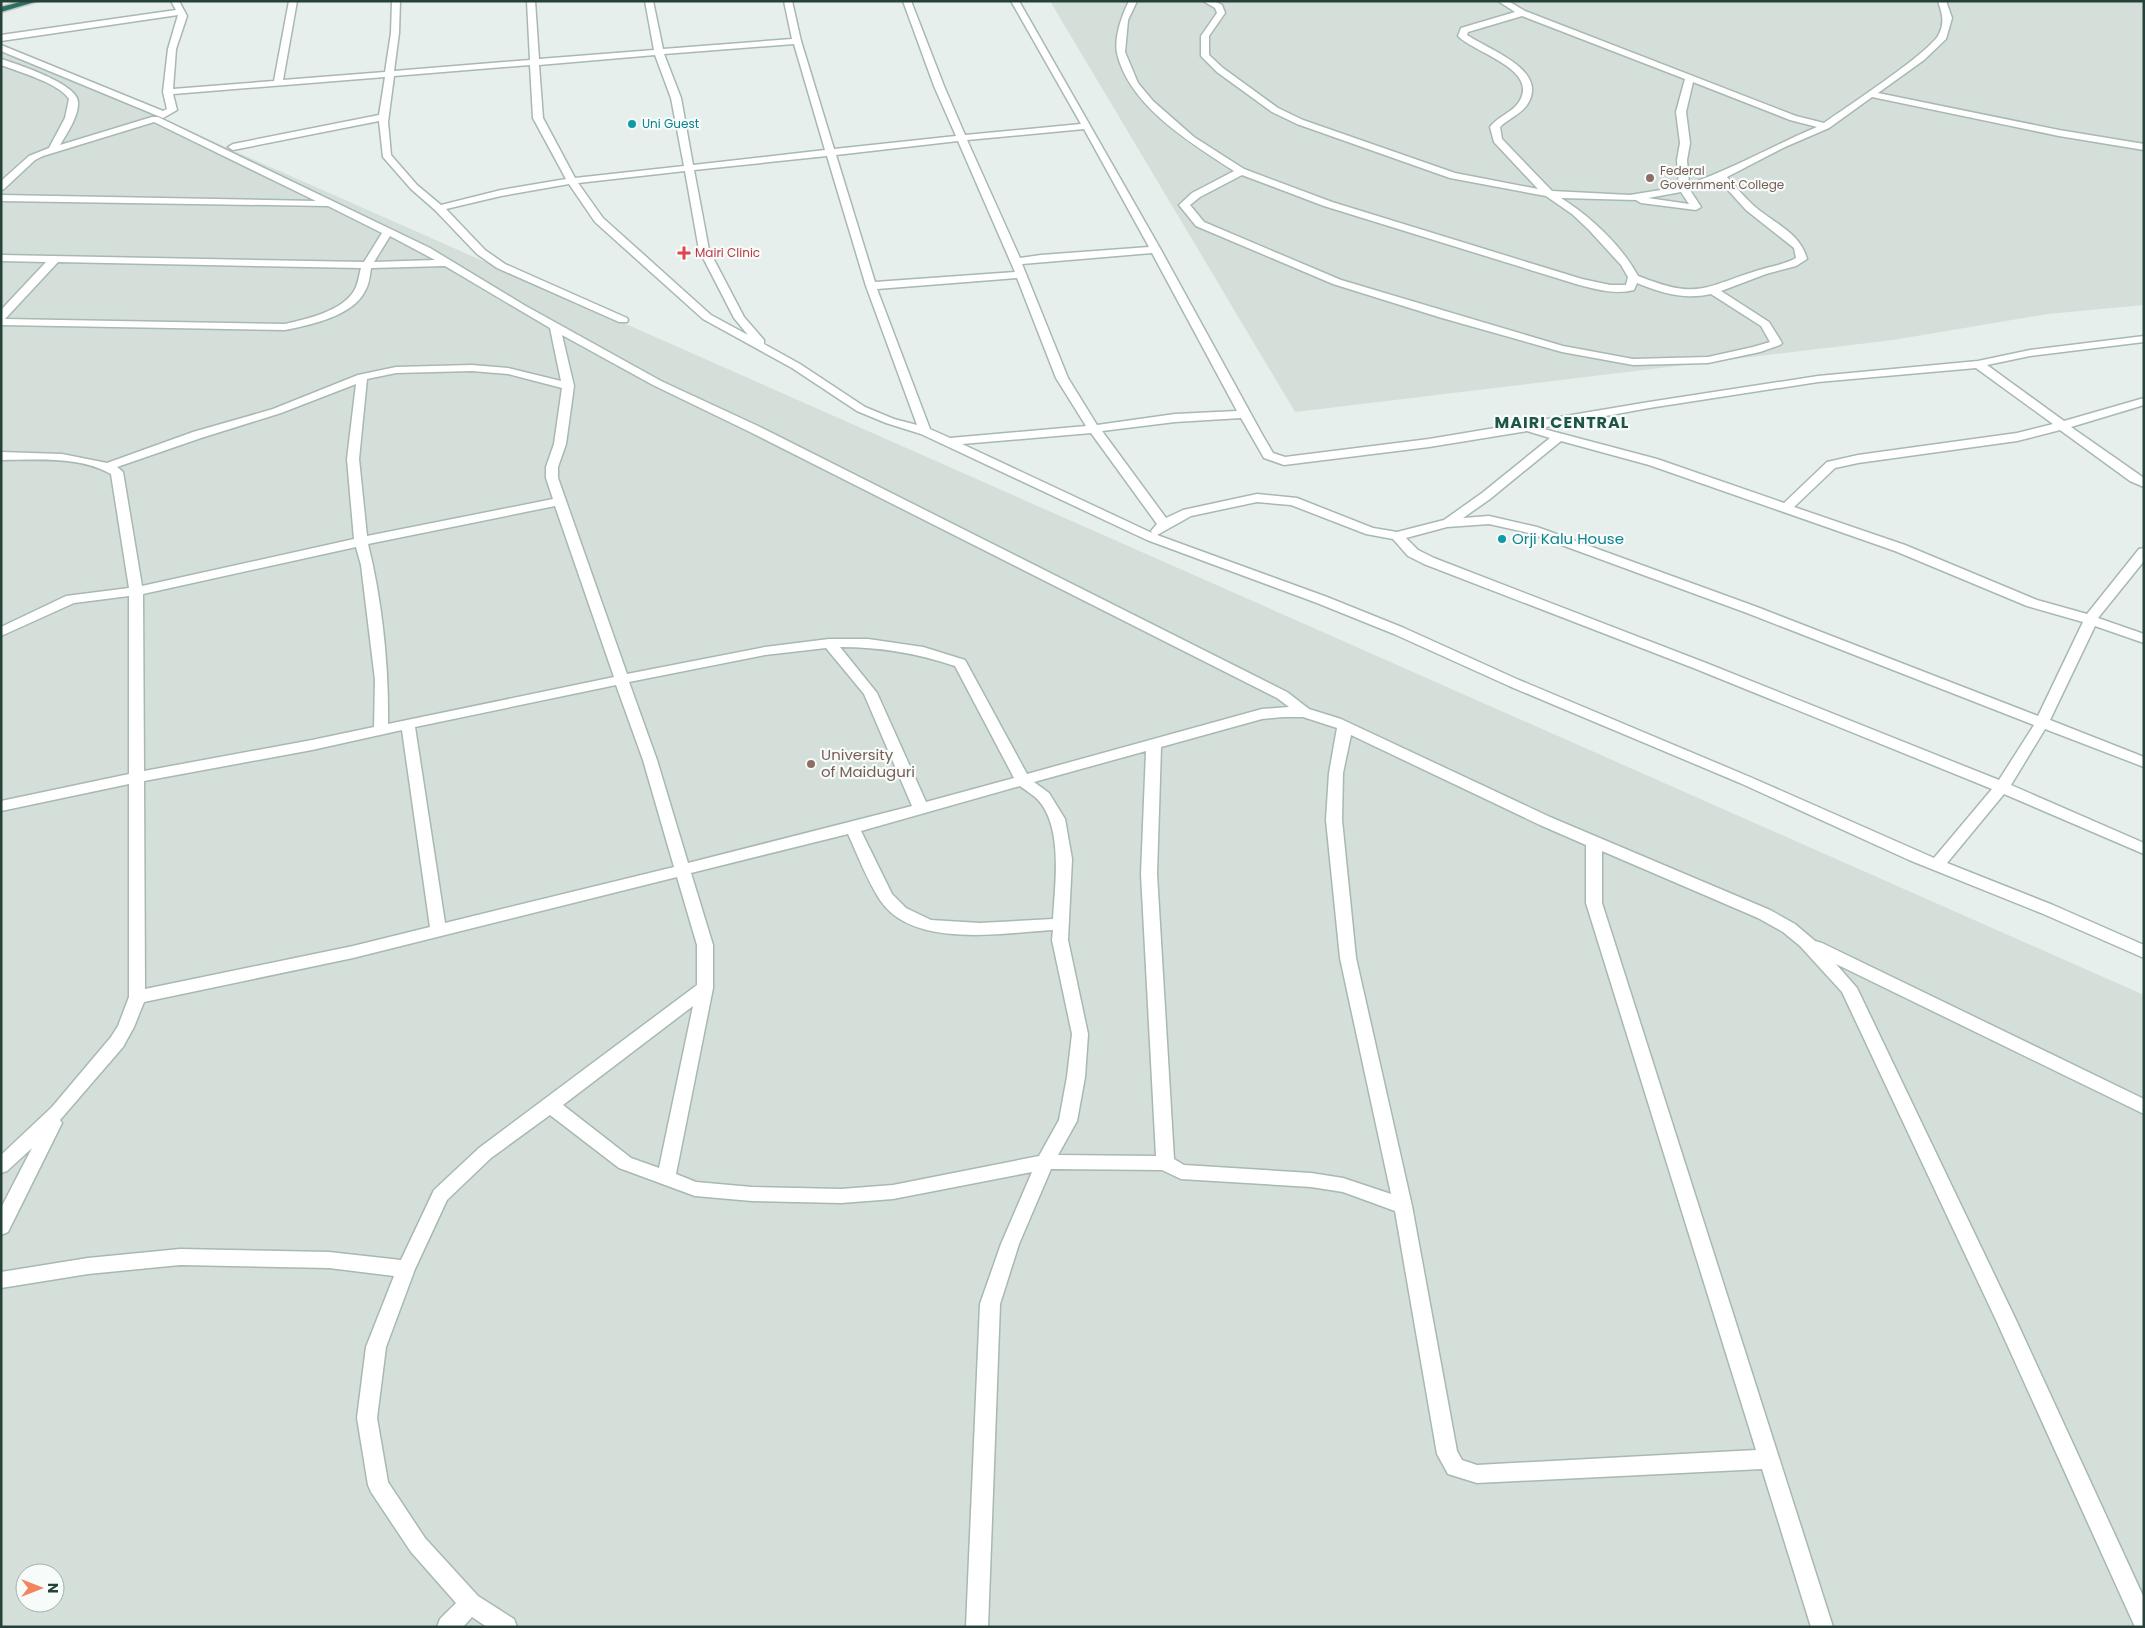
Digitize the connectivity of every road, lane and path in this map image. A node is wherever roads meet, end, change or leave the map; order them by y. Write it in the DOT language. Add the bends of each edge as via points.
graph roads {
  1 [pos="34,1"];
  2 [pos="175,1"];
  3 [pos="293,1"];
  4 [pos="396,1"];
  5 [pos="531,1"];
  6 [pos="650,1"];
  7 [pos="788,1"];
  8 [pos="907,1"];
  9 [pos="1015,1"];
  10 [pos="1133,1"];
  11 [pos="1207,1"];
  12 [pos="1502,1"];
  13 [pos="1942,1"];
  14 [pos="9,4"];
  15 [pos="1,10"];
  16 [pos="181,12"];
  17 [pos="1522,13"];
  18 [pos="1,38"];
  19 [pos="797,42"];
  20 [pos="1,48"];
  21 [pos="659,53"];
  22 [pos="534,63"];
  23 [pos="2,64"];
  24 [pos="388,75"];
  25 [pos="1689,79"];
  26 [pos="278,84"];
  27 [pos="168,92"];
  28 [pos="1871,94"];
  29 [pos="384,118"];
  30 [pos="1087,126"];
  31 [pos="1826,126"];
  32 [pos="962,138"];
  33 [pos="232,147"];
  34 [pos="2144,147"];
  35 [pos="53,149"];
  36 [pos="831,152"];
  37 [pos="690,167"];
  38 [pos="1241,172"];
  39 [pos="1721,176"];
  40 [pos="572,181"];
  41 [pos="1,187"];
  42 [pos="1684,189"];
  43 [pos="1549,194"];
  44 [pos="1,198"];
  45 [pos="1630,198"];
  46 [pos="329,204"];
  47 [pos="439,208"];
  48 [pos="387,233"];
  49 [pos="1156,250"];
  50 [pos="1,258"];
  51 [pos="55,259"];
  52 [pos="1016,262"];
  53 [pos="448,263"];
  54 [pos="367,265"];
  55 [pos="1020,275"];
  56 [pos="1633,278"];
  57 [pos="871,286"];
  58 [pos="1712,290"];
  59 [pos="1,317"];
  60 [pos="623,320"];
  61 [pos="1,322"];
  62 [pos="555,326"];
  63 [pos="2144,339"];
  64 [pos="768,350"];
  65 [pos="1978,364"];
  66 [pos="362,377"];
  67 [pos="568,386"];
  68 [pos="2144,401"];
  69 [pos="1243,414"];
  70 [pos="2064,425"];
  71 [pos="1523,428"];
  72 [pos="1094,429"];
  73 [pos="925,431"];
  74 [pos="1560,436"];
  75 [pos="946,442"];
  76 [pos="1,456"];
  77 [pos="109,466"];
  78 [pos="2144,483"];
  79 [pos="559,501"];
  80 [pos="1785,509"];
  81 [pos="1447,523"];
  82 [pos="1164,524"];
  83 [pos="1397,536"];
  84 [pos="1151,537"];
  85 [pos="361,541"];
  86 [pos="2144,552"];
  87 [pos="136,591"];
  88 [pos="2091,620"];
  89 [pos="1,632"];
  90 [pos="2144,639"];
  91 [pos="829,643"];
  92 [pos="623,679"];
  93 [pos="1304,712"];
  94 [pos="2042,723"];
  95 [pos="408,725"];
  96 [pos="1345,726"];
  97 [pos="381,730"];
  98 [pos="1154,743"];
  99 [pos="2144,762"];
  100 [pos="137,777"];
  101 [pos="1023,781"];
  102 [pos="2002,787"];
  103 [pos="1,806"];
  104 [pos="921,810"];
  105 [pos="852,828"];
  106 [pos="1594,841"];
  107 [pos="2144,849"];
  108 [pos="1937,865"];
  109 [pos="682,869"];
  110 [pos="1060,924"];
  111 [pos="438,929"];
  112 [pos="1806,942"];
  113 [pos="2144,952"];
  114 [pos="704,988"];
  115 [pos="136,997"];
  116 [pos="551,1106"];
  117 [pos="2144,1107"];
  118 [pos="58,1112"];
  119 [pos="1045,1162"];
  120 [pos="1165,1163"];
  121 [pos="1,1166"];
  122 [pos="666,1180"];
  123 [pos="1403,1206"];
  124 [pos="1,1227"];
  125 [pos="406,1269"];
  126 [pos="1,1280"];
  127 [pos="1769,1458"];
  128 [pos="470,1602"];
  129 [pos="2144,1623"];
  130 [pos="448,1627"];
  131 [pos="506,1627"];
  132 [pos="977,1627"];
  133 [pos="1822,1627"];
  1 -- 14 [label="highway"];
  2 -- 16 [label="street"];
  3 -- 26 [label="street"];
  4 -- 24 [label="street"];
  5 -- 22 [label="street"];
  6 -- 21 [label="street"];
  7 -- 19 [label="street"];
  8 -- 32 [label="street"];
  9 -- 30 [label="street"];
  10 -- 38 [label="street" via="1124,20 1121,52 1134,84 1150,103 1191,139"];
  11 -- 43 [label="street" via="1219,7 1221,13 1205,36 1205,56 1275,110 1300,122 1452,176"];
  12 -- 17 [label="street"];
  13 -- 28 [label="street" via="1948,18 1943,37 1921,58"];
  14 -- 15 [label="highway"];
  16 -- 18 [label="street"];
  16 -- 27 [label="street" via="183,16 172,50"];
  17 -- 25 [label="street"];
  17 -- 43 [label="street" via="1464,30 1462,36 1525,76 1528,93 1523,105 1499,121 1495,128 1497,140"];
  19 -- 21 [label="street"];
  19 -- 36 [label="street"];
  20 -- 27 [label="street" via="163,115 172,110"];
  21 -- 22 [label="street"];
  21 -- 37 [label="street" via="676,98"];
  22 -- 24 [label="street"];
  22 -- 40 [label="street" via="538,118"];
  23 -- 35 [label="street" via="47,80 72,94 74,99 69,122"];
  24 -- 26 [label="street"];
  24 -- 29 [label="street"];
  25 -- 31 [label="street" via="1793,118"];
  25 -- 42 [label="street" via="1681,112"];
  26 -- 27 [label="street"];
  28 -- 31 [label="street"];
  28 -- 34 [label="street"];
  29 -- 33 [label="street"];
  29 -- 47 [label="street" via="386,155 414,187"];
  30 -- 32 [label="street"];
  30 -- 49 [label="street"];
  31 -- 39 [label="street"];
  32 -- 36 [label="street"];
  32 -- 52 [label="street"];
  35 -- 41 [label="street" via="32,158"];
  35 -- 46 [label="street" via="155,119"];
  36 -- 37 [label="street"];
  36 -- 57 [label="street"];
  37 -- 40 [label="street"];
  37 -- 64 [label="street" via="704,250 739,318"];
  38 -- 56 [label="street" via="1328,204 1580,282 1630,288"];
  38 -- 58 [label="street" via="1196,195 1184,205 1200,224 1337,282 1562,349 1633,362 1652,362 1708,360 1776,343 1765,324"];
  39 -- 42 [label="street"];
  39 -- 58 [label="street" via="1750,208 1798,247 1802,259 1791,266 1762,272"];
  40 -- 47 [label="street"];
  40 -- 64 [label="street" via="599,220 707,318"];
  42 -- 45 [label="street"];
  42 -- 45 [label="street" via="1696,207"];
  43 -- 45 [label="street"];
  43 -- 56 [label="street" via="1593,228 1626,264"];
  44 -- 46 [label="street"];
  46 -- 48 [label="street"];
  47 -- 60 [label="street" via="481,252 502,266"];
  48 -- 53 [label="street"];
  48 -- 54 [label="street"];
  49 -- 52 [label="street"];
  49 -- 69 [label="street"];
  50 -- 51 [label="street"];
  51 -- 54 [label="street"];
  51 -- 59 [label="street"];
  52 -- 55 [label="street"];
  53 -- 54 [label="street"];
  53 -- 62 [label="street"];
  54 -- 61 [label="street" via="360,292 348,304 316,320 285,328"];
  55 -- 57 [label="street"];
  55 -- 72 [label="street" via="1062,378"];
  56 -- 58 [label="street" via="1692,294"];
  57 -- 73 [label="street"];
  62 -- 67 [label="street"];
  62 -- 93 [label="street" via="658,383 754,428 1282,695"];
  63 -- 65 [label="street" via="2030,353"];
  64 -- 73 [label="street" via="861,409"];
  65 -- 70 [label="street"];
  65 -- 71 [label="street" via="1818,379"];
  66 -- 67 [label="street" via="414,368 472,368 508,371"];
  66 -- 77 [label="street" via="277,411"];
  66 -- 85 [label="street" via="353,460"];
  67 -- 79 [label="street" via="560,444 552,467"];
  68 -- 70 [label="street"];
  69 -- 71 [label="street" via="1268,455 1284,461"];
  69 -- 72 [label="street" via="1175,418"];
  70 -- 78 [label="street"];
  70 -- 80 [label="street" via="2017,437 1831,465"];
  71 -- 74 [label="street"];
  72 -- 75 [label="street"];
  72 -- 82 [label="street"];
  73 -- 75 [label="street"];
  74 -- 80 [label="street" via="1653,462"];
  74 -- 81 [label="street"];
  75 -- 84 [label="street"];
  76 -- 77 [label="street" via="49,457"];
  77 -- 87 [label="street" via="117,472"];
  79 -- 85 [label="street"];
  79 -- 92 [label="street"];
  80 -- 88 [label="street" via="1900,548 2032,603"];
  81 -- 83 [label="street"];
  81 -- 94 [label="street" via="1489,520 1533,530 1743,606"];
  82 -- 83 [label="street" via="1187,512 1257,498 1293,502 1370,531"];
  82 -- 84 [label="street"];
  83 -- 102 [label="street" via="1412,553 1429,561"];
  84 -- 108 [label="street" via="1398,631"];
  85 -- 87 [label="street"];
  85 -- 97 [label="street" via="382,680"];
  86 -- 88 [label="street"];
  87 -- 89 [label="street" via="71,599"];
  87 -- 100 [label="street"];
  88 -- 90 [label="street"];
  88 -- 94 [label="street"];
  91 -- 92 [label="street" via="765,651"];
  91 -- 101 [label="street" via="878,644 923,651 960,663"];
  91 -- 104 [label="street" via="870,693"];
  92 -- 95 [label="street"];
  92 -- 109 [label="street"];
  93 -- 96 [label="street"];
  93 -- 98 [label="street" via="1262,714"];
  94 -- 99 [label="street"];
  94 -- 102 [label="street"];
  95 -- 97 [label="street"];
  95 -- 111 [label="street"];
  96 -- 106 [label="street"];
  96 -- 123 [label="street" via="1336,773 1334,820 1348,958"];
  97 -- 100 [label="street"];
  98 -- 101 [label="street"];
  98 -- 120 [label="street" via="1149,874"];
  100 -- 103 [label="street"];
  100 -- 115 [label="street"];
  101 -- 104 [label="street"];
  101 -- 110 [label="street" via="1044,797 1057,819 1064,859"];
  102 -- 107 [label="street"];
  102 -- 108 [label="street"];
  104 -- 105 [label="street"];
  105 -- 109 [label="street"];
  105 -- 110 [label="street" via="886,897 900,912 929,926 980,929"];
  106 -- 112 [label="street" via="1764,914"];
  106 -- 127 [label="street" via="1594,903"];
  108 -- 113 [label="street"];
  109 -- 111 [label="street"];
  109 -- 114 [label="street" via="705,945"];
  110 -- 119 [label="street" via="1060,940 1080,1034 1068,1121"];
  111 -- 115 [label="street" via="353,952"];
  112 -- 117 [label="street"];
  112 -- 129 [label="street" via="1850,988 1864,1016"];
  114 -- 116 [label="street"];
  114 -- 122 [label="street"];
  115 -- 118 [label="street" via="117,1042"];
  116 -- 122 [label="street" via="625,1163"];
  116 -- 125 [label="street" via="486,1153 440,1195"];
  118 -- 121 [label="street"];
  118 -- 124 [label="street"];
  119 -- 120 [label="street"];
  119 -- 122 [label="street" via="893,1192 840,1196 695,1189"];
  119 -- 132 [label="street" via="1010,1244 990,1304"];
  120 -- 123 [label="street" via="1181,1172 1342,1185"];
  123 -- 127 [label="street" via="1447,1454 1455,1467 1477,1474"];
  125 -- 126 [label="street" via="329,1260 180,1257 88,1266"];
  125 -- 128 [label="street" via="376,1347 367,1418 378,1484 418,1545"];
  127 -- 133 [label="street"];
  128 -- 130 [label="street"];
  128 -- 131 [label="street"];
}
